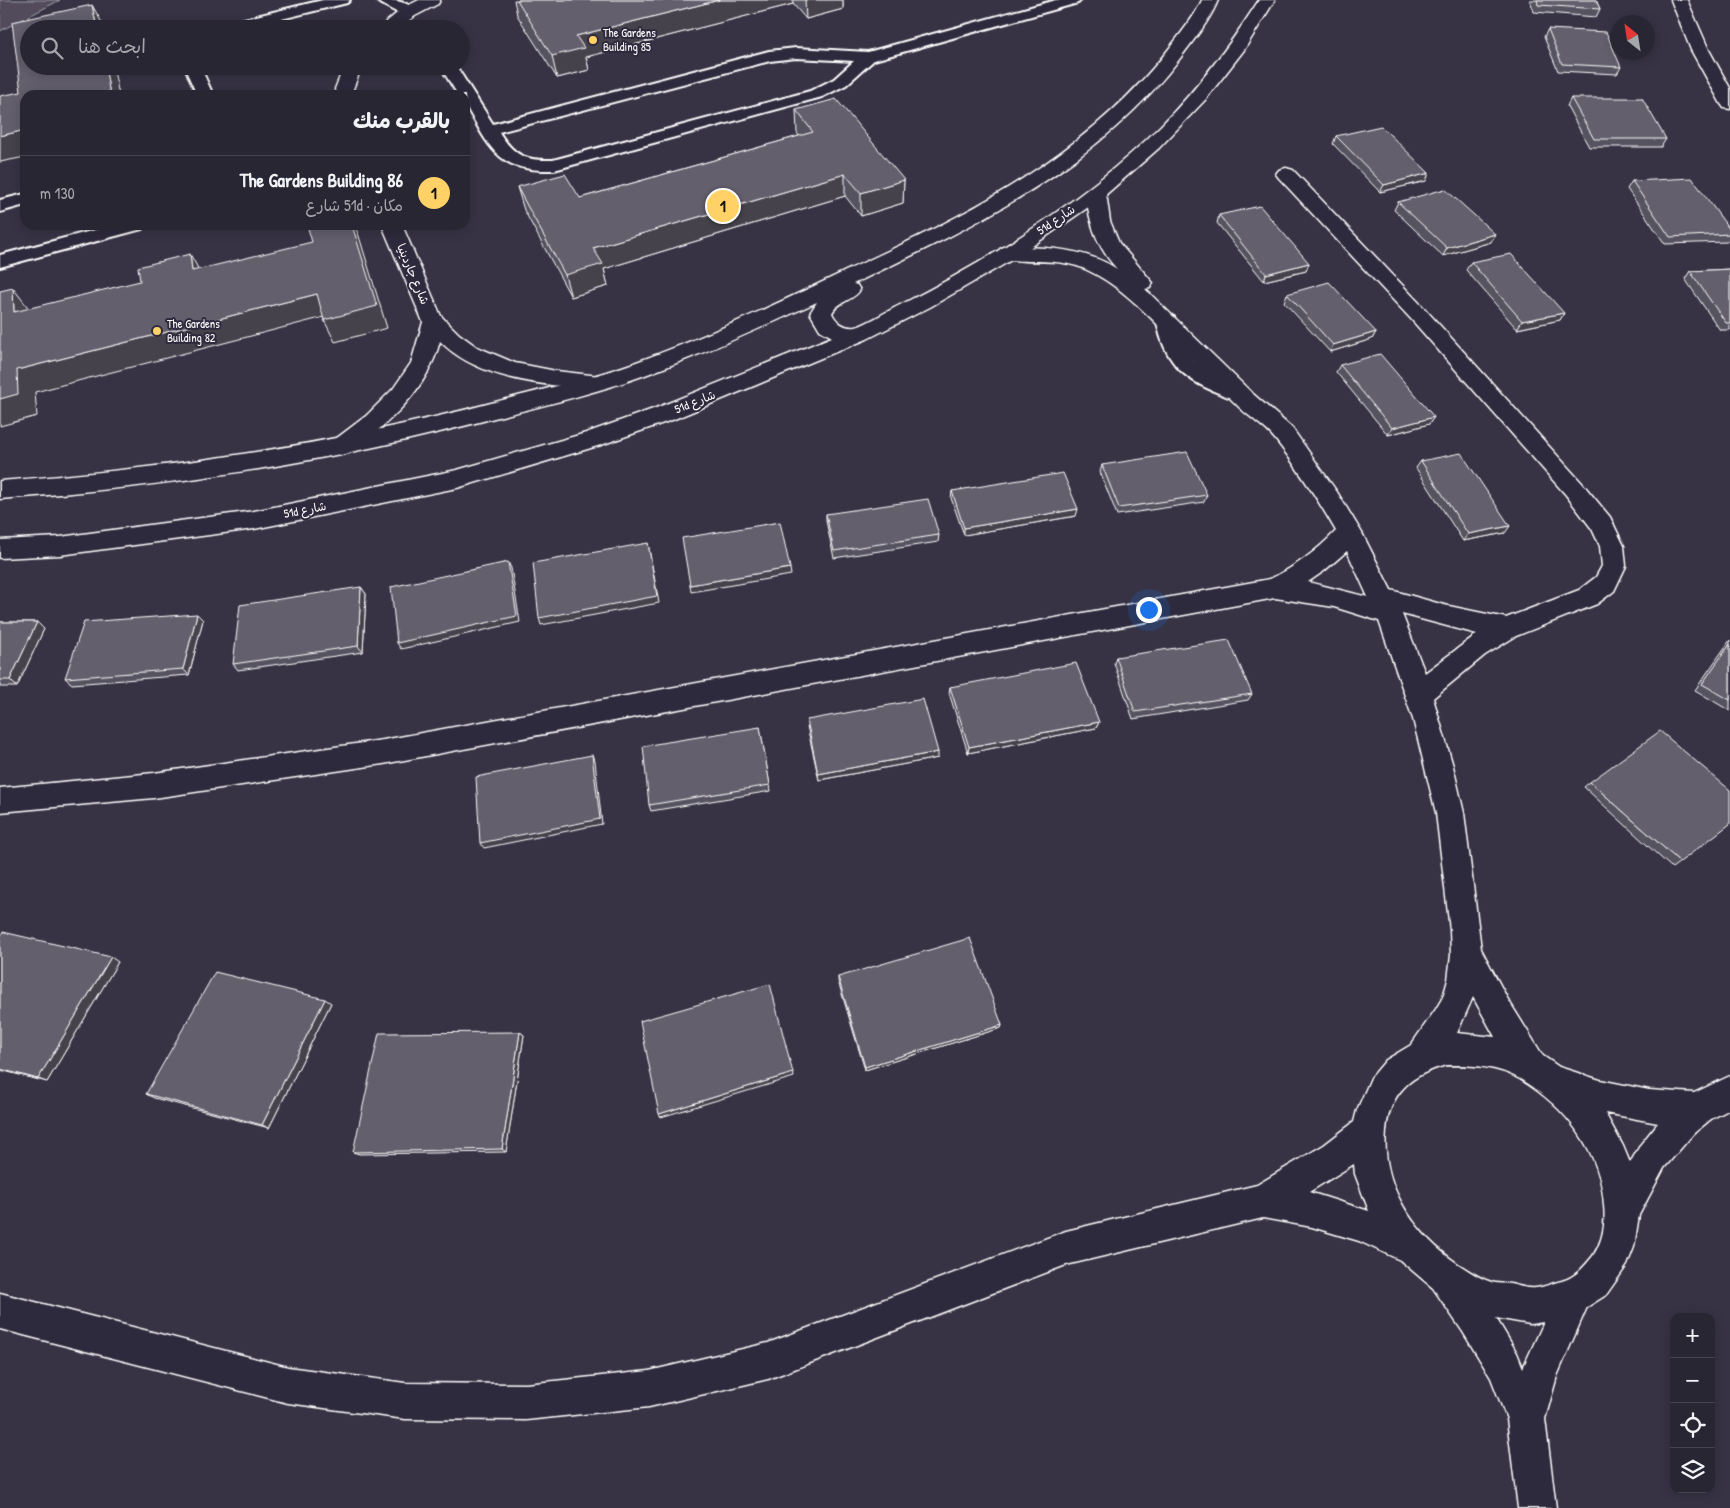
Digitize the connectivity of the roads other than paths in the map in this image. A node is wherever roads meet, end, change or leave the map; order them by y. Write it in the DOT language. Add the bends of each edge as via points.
graph roads {
  1 [pos="342,0"];
  2 [pos="386,0"];
  3 [pos="432,0"];
  4 [pos="1073,0"];
  5 [pos="1210,0"];
  6 [pos="1266,0"];
  7 [pos="1679,0"];
  8 [pos="409,12"];
  9 [pos="258,20"];
  10 [pos="398,20"];
  11 [pos="868,57"];
  12 [pos="196,75"];
  13 [pos="349,75"];
  14 [pos="454,75"];
  15 [pos="203,90"];
  16 [pos="344,90"];
  17 [pos="463,90"];
  18 [pos="470,101"];
  19 [pos="1730,104"];
  20 [pos="488,130"];
  21 [pos="1286,174"];
  22 [pos="1096,193"];
  23 [pos="20,200"];
  24 [pos="0,206"];
  25 [pos="117,230"];
  26 [pos="394,230"];
  27 [pos="917,245"];
  28 [pos="1008,252"];
  29 [pos="0,261"];
  30 [pos="434,322"];
  31 [pos="859,334"];
  32 [pos="600,382"];
  33 [pos="1277,426"];
  34 [pos="341,447"];
  35 [pos="0,490"];
  36 [pos="1350,533"];
  37 [pos="0,549"];
  38 [pos="1276,588"];
  39 [pos="1386,606"];
  40 [pos="1506,629"];
  41 [pos="1419,693"];
  42 [pos="0,800"];
  43 [pos="1466,952"];
  44 [pos="1422,1056"];
  45 [pos="1541,1074"];
  46 [pos="1730,1092"];
  47 [pos="1697,1109"];
  48 [pos="1368,1132"];
  49 [pos="1263,1200"];
  50 [pos="1622,1213"];
  51 [pos="1410,1246"];
  52 [pos="1443,1276"];
  53 [pos="1574,1296"];
  54 [pos="0,1311"];
  55 [pos="1526,1419"];
  56 [pos="1537,1508"];
  1 -- 9 [label="lane"];
  2 -- 8 [label="lane"];
  3 -- 8 [label="street"];
  4 -- 11 [label="lane"];
  5 -- 27 [label="street" via="1206,10 1156,76 1058,165 982,212"];
  6 -- 22 [label="street, 51d شارع" via="1238,46 1199,96 1152,144"];
  7 -- 19 [label="street" via="1700,50"];
  8 -- 10 [label="street"];
  11 -- 20 [label="lane" via="796,53 769,56"];
  11 -- 20 [label="lane" via="840,82 816,94 554,165 524,164 512,159 502,151"];
  12 -- 15 [label="lane"];
  13 -- 16 [label="street"];
  14 -- 17 [label="lane"];
  18 -- 20 [label="lane"];
  21 -- 40 [label="street" via="1418,314 1574,489 1601,524 1612,546 1614,566 1605,584 1588,597"];
  22 -- 28 [label="street, 51d شارع"];
  22 -- 33 [label="street" via="1101,230 1110,247 1135,276 1219,350 1264,397 1275,414"];
  23 -- 24 [label="lane"];
  25 -- 29 [label="lane"];
  26 -- 30 [label="street, شارع جاردينيا"];
  27 -- 31 [label="street" via="893,267 827,302 821,313 826,325 840,333"];
  27 -- 32 [label="street" via="784,310 638,370"];
  28 -- 31 [label="street, 51d شارع" via="923,302"];
  28 -- 33 [label="street" via="1068,257 1094,265 1116,277"];
  30 -- 32 [label="street, شارع جاردينيا" via="455,342 516,371 556,380"];
  30 -- 34 [label="street, شارع جاردينيا" via="421,368 405,391 378,420"];
  31 -- 37 [label="street, 51d شارع" via="593,440 457,479 254,520 60,546"];
  32 -- 34 [label="street" via="446,424"];
  33 -- 36 [label="street"];
  34 -- 35 [label="street" via="148,476"];
  36 -- 38 [label="street" via="1318,564"];
  36 -- 39 [label="street"];
  38 -- 39 [label="street"];
  38 -- 42 [label="street" via="251,774 66,796"];
  39 -- 40 [label="street"];
  39 -- 41 [label="street"];
  40 -- 41 [label="street" via="1476,647"];
  41 -- 43 [label="street" via="1450,815"];
  43 -- 44 [label="street" via="1463,981 1454,1007"];
  43 -- 45 [label="street" via="1496,1009"];
  44 -- 45 [label="street" via="1447,1049 1474,1049 1503,1055"];
  44 -- 48 [label="street" via="1402,1067 1385,1085 1374,1107"];
  45 -- 47 [label="street" via="1600,1096 1649,1106"];
  45 -- 50 [label="street" via="1580,1107 1603,1140 1618,1176"];
  46 -- 47 [label="street"];
  47 -- 50 [label="street" via="1666,1137 1641,1172"];
  48 -- 49 [label="street" via="1336,1157"];
  48 -- 51 [label="street" via="1371,1170 1384,1209"];
  49 -- 51 [label="street" via="1320,1212"];
  49 -- 54 [label="street" via="1066,1248 768,1361 649,1389 526,1402 405,1401 288,1385"];
  50 -- 53 [label="street" via="1613,1255 1600,1277"];
  51 -- 52 [label="street"];
  52 -- 53 [label="street" via="1487,1299 1533,1306"];
  52 -- 55 [label="street" via="1476,1319 1504,1366"];
  53 -- 55 [label="street" via="1539,1374"];
  55 -- 56 [label="street"];
}
